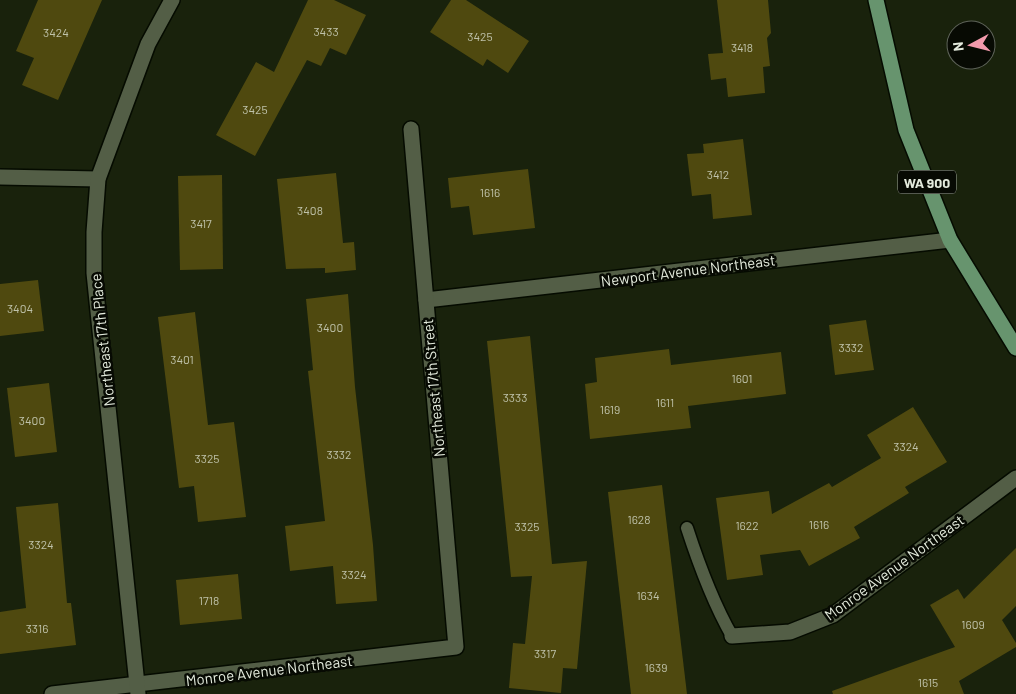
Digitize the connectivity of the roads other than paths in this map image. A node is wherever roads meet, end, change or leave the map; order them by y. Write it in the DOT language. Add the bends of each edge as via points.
graph roads {
  1 [pos="172,0"];
  2 [pos="876,0"];
  3 [pos="411,129"];
  4 [pos="0,176"];
  5 [pos="98,179"];
  6 [pos="950,240"];
  7 [pos="426,300"];
  8 [pos="1016,348"];
  9 [pos="1016,478"];
  10 [pos="687,528"];
  11 [pos="732,636"];
  12 [pos="456,647"];
  13 [pos="138,690"];
  14 [pos="52,694"];
  1 -- 5 [label="street, Northeast 17th Place" via="148,44"];
  2 -- 6 [label="main road, WA 900" via="906,130"];
  3 -- 7 [label="street, Northeast 17th Street"];
  4 -- 5 [label="street"];
  5 -- 13 [label="street, Northeast 17th Place" via="94,273"];
  6 -- 7 [label="street, Newport Avenue Northeast"];
  6 -- 8 [label="main road, WA 900"];
  7 -- 12 [label="street, Northeast 17th Street"];
  9 -- 11 [label="street, Monroe Avenue Northeast" via="833,615 790,632"];
  10 -- 11 [label="lane" via="714,604"];
  12 -- 13 [label="street, Monroe Avenue Northeast"];
  13 -- 14 [label="street, Monroe Avenue Northeast"];
}
